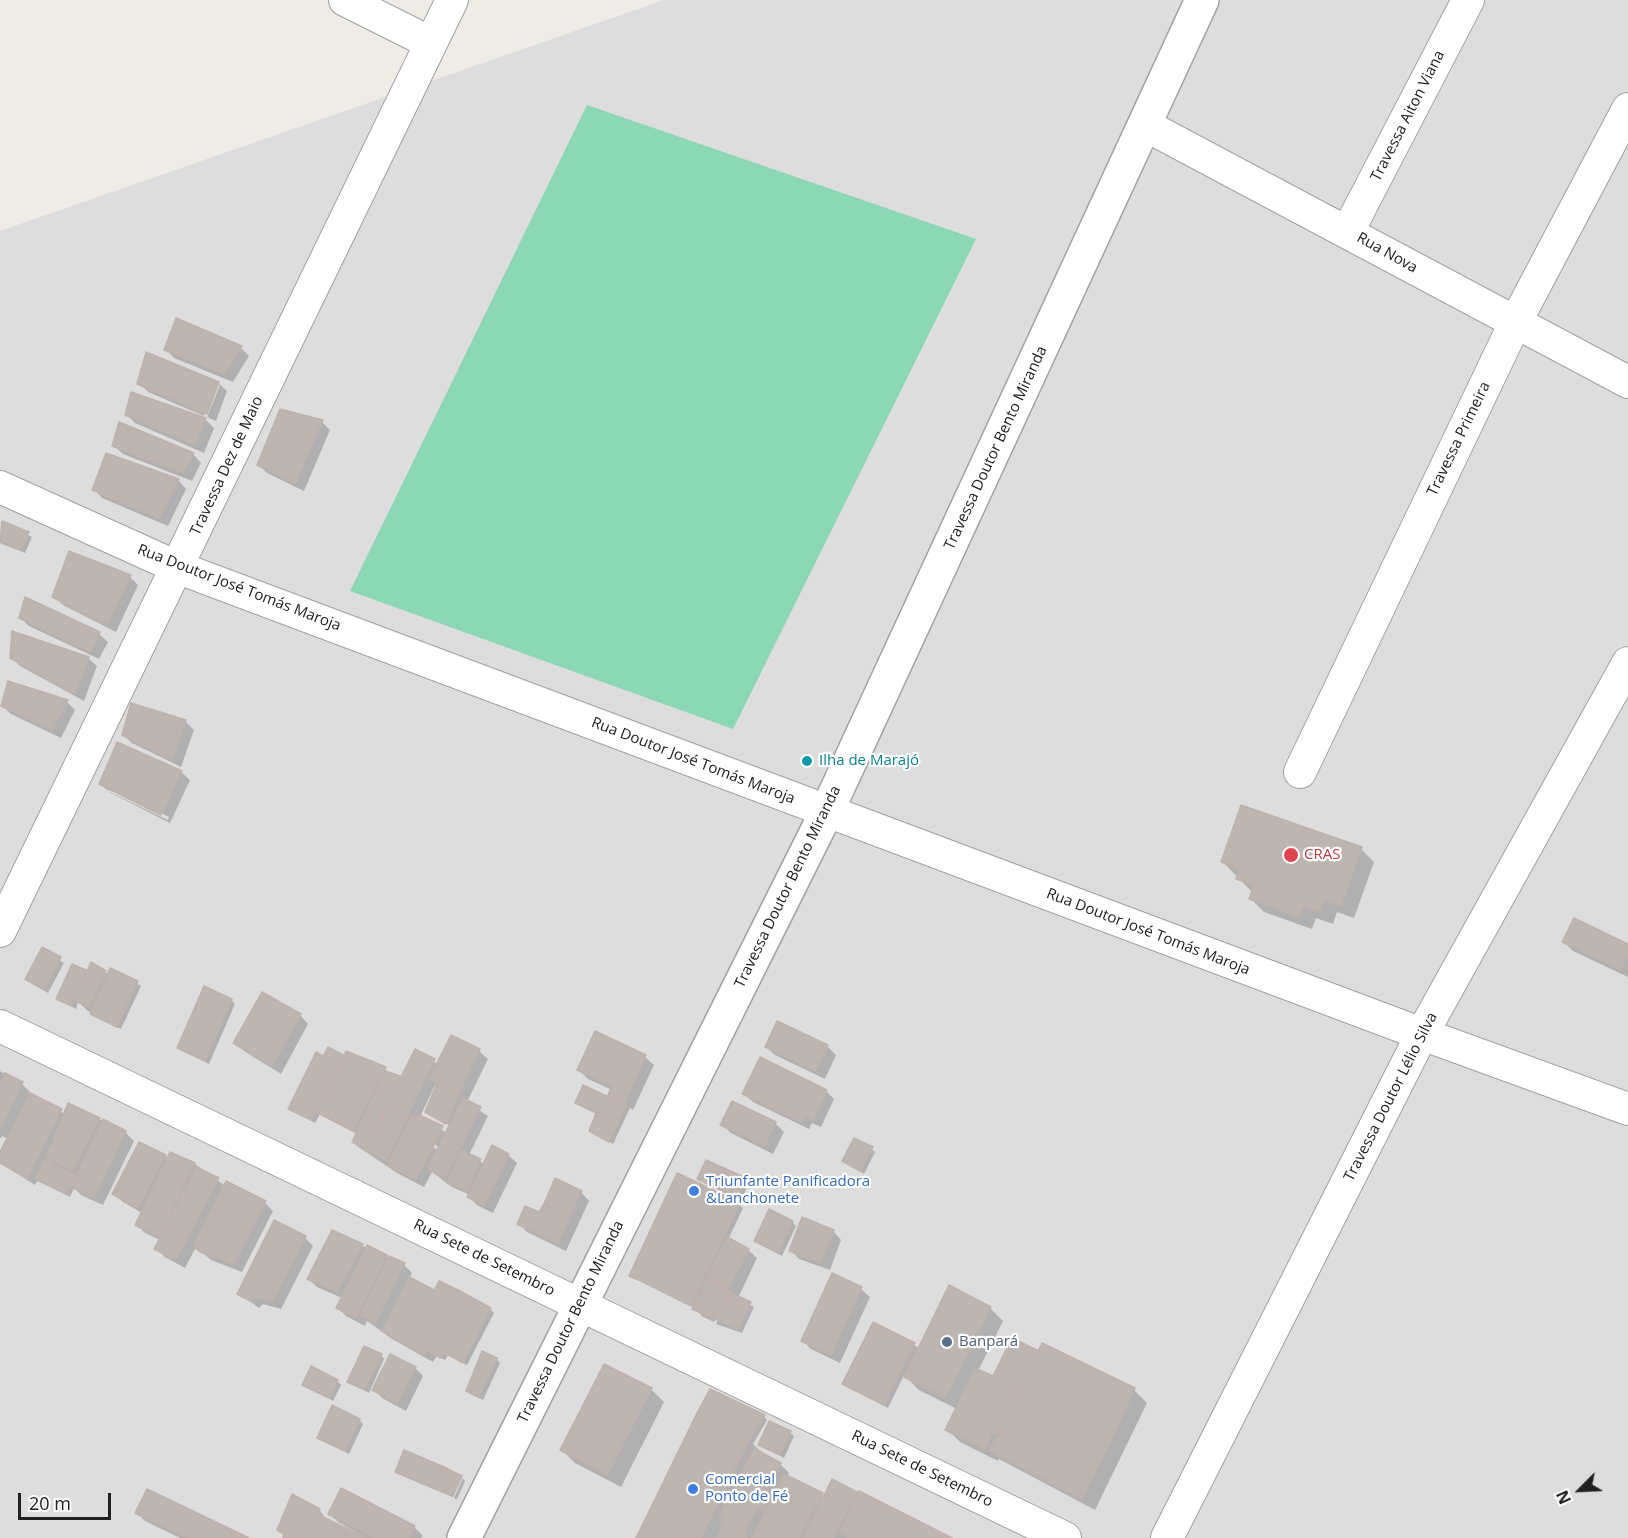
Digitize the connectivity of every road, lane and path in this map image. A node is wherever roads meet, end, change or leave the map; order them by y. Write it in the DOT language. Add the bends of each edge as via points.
graph roads {
  1 [pos="345,0"];
  2 [pos="452,0"];
  3 [pos="1202,0"];
  4 [pos="1468,0"];
  5 [pos="431,43"];
  6 [pos="1628,109"];
  7 [pos="1145,125"];
  8 [pos="1348,231"];
  9 [pos="1515,323"];
  10 [pos="1628,382"];
  11 [pos="0,487"];
  12 [pos="179,568"];
  13 [pos="1628,663"];
  14 [pos="1300,772"];
  15 [pos="827,811"];
  16 [pos="0,931"];
  17 [pos="0,1026"];
  18 [pos="1422,1035"];
  19 [pos="1628,1109"];
  20 [pos="580,1303"];
  21 [pos="464,1538"];
  22 [pos="1065,1538"];
  23 [pos="1167,1538"];
  1 -- 5 [label="street"];
  2 -- 5 [label="street, Travessa Dez de Maio"];
  3 -- 7 [label="street, Travessa Doutor Bento Miranda"];
  4 -- 8 [label="street, Travessa Aiton Viana"];
  5 -- 12 [label="street, Travessa Dez de Maio"];
  6 -- 9 [label="street, Travessa Primeira"];
  7 -- 8 [label="street, Rua Nova"];
  7 -- 15 [label="street, Travessa Doutor Bento Miranda"];
  8 -- 9 [label="street, Rua Nova"];
  9 -- 10 [label="street, Rua Nova"];
  9 -- 14 [label="street, Travessa Primeira"];
  11 -- 12 [label="street, Rua Doutor José Tomás Maroja"];
  12 -- 15 [label="street, Rua Doutor José Tomás Maroja"];
  12 -- 16 [label="street, Travessa Dez de Maio"];
  13 -- 18 [label="street, Travessa Doutor Lélio Silva"];
  15 -- 18 [label="street, Rua Doutor José Tomás Maroja"];
  15 -- 20 [label="street, Travessa Doutor Bento Miranda"];
  17 -- 20 [label="street, Rua Sete de Setembro"];
  18 -- 19 [label="street, Rua Doutor José Tomás Maroja"];
  18 -- 23 [label="street, Travessa Doutor Lélio Silva"];
  20 -- 21 [label="street, Travessa Doutor Bento Miranda"];
  20 -- 22 [label="street, Rua Sete de Setembro"];
}
